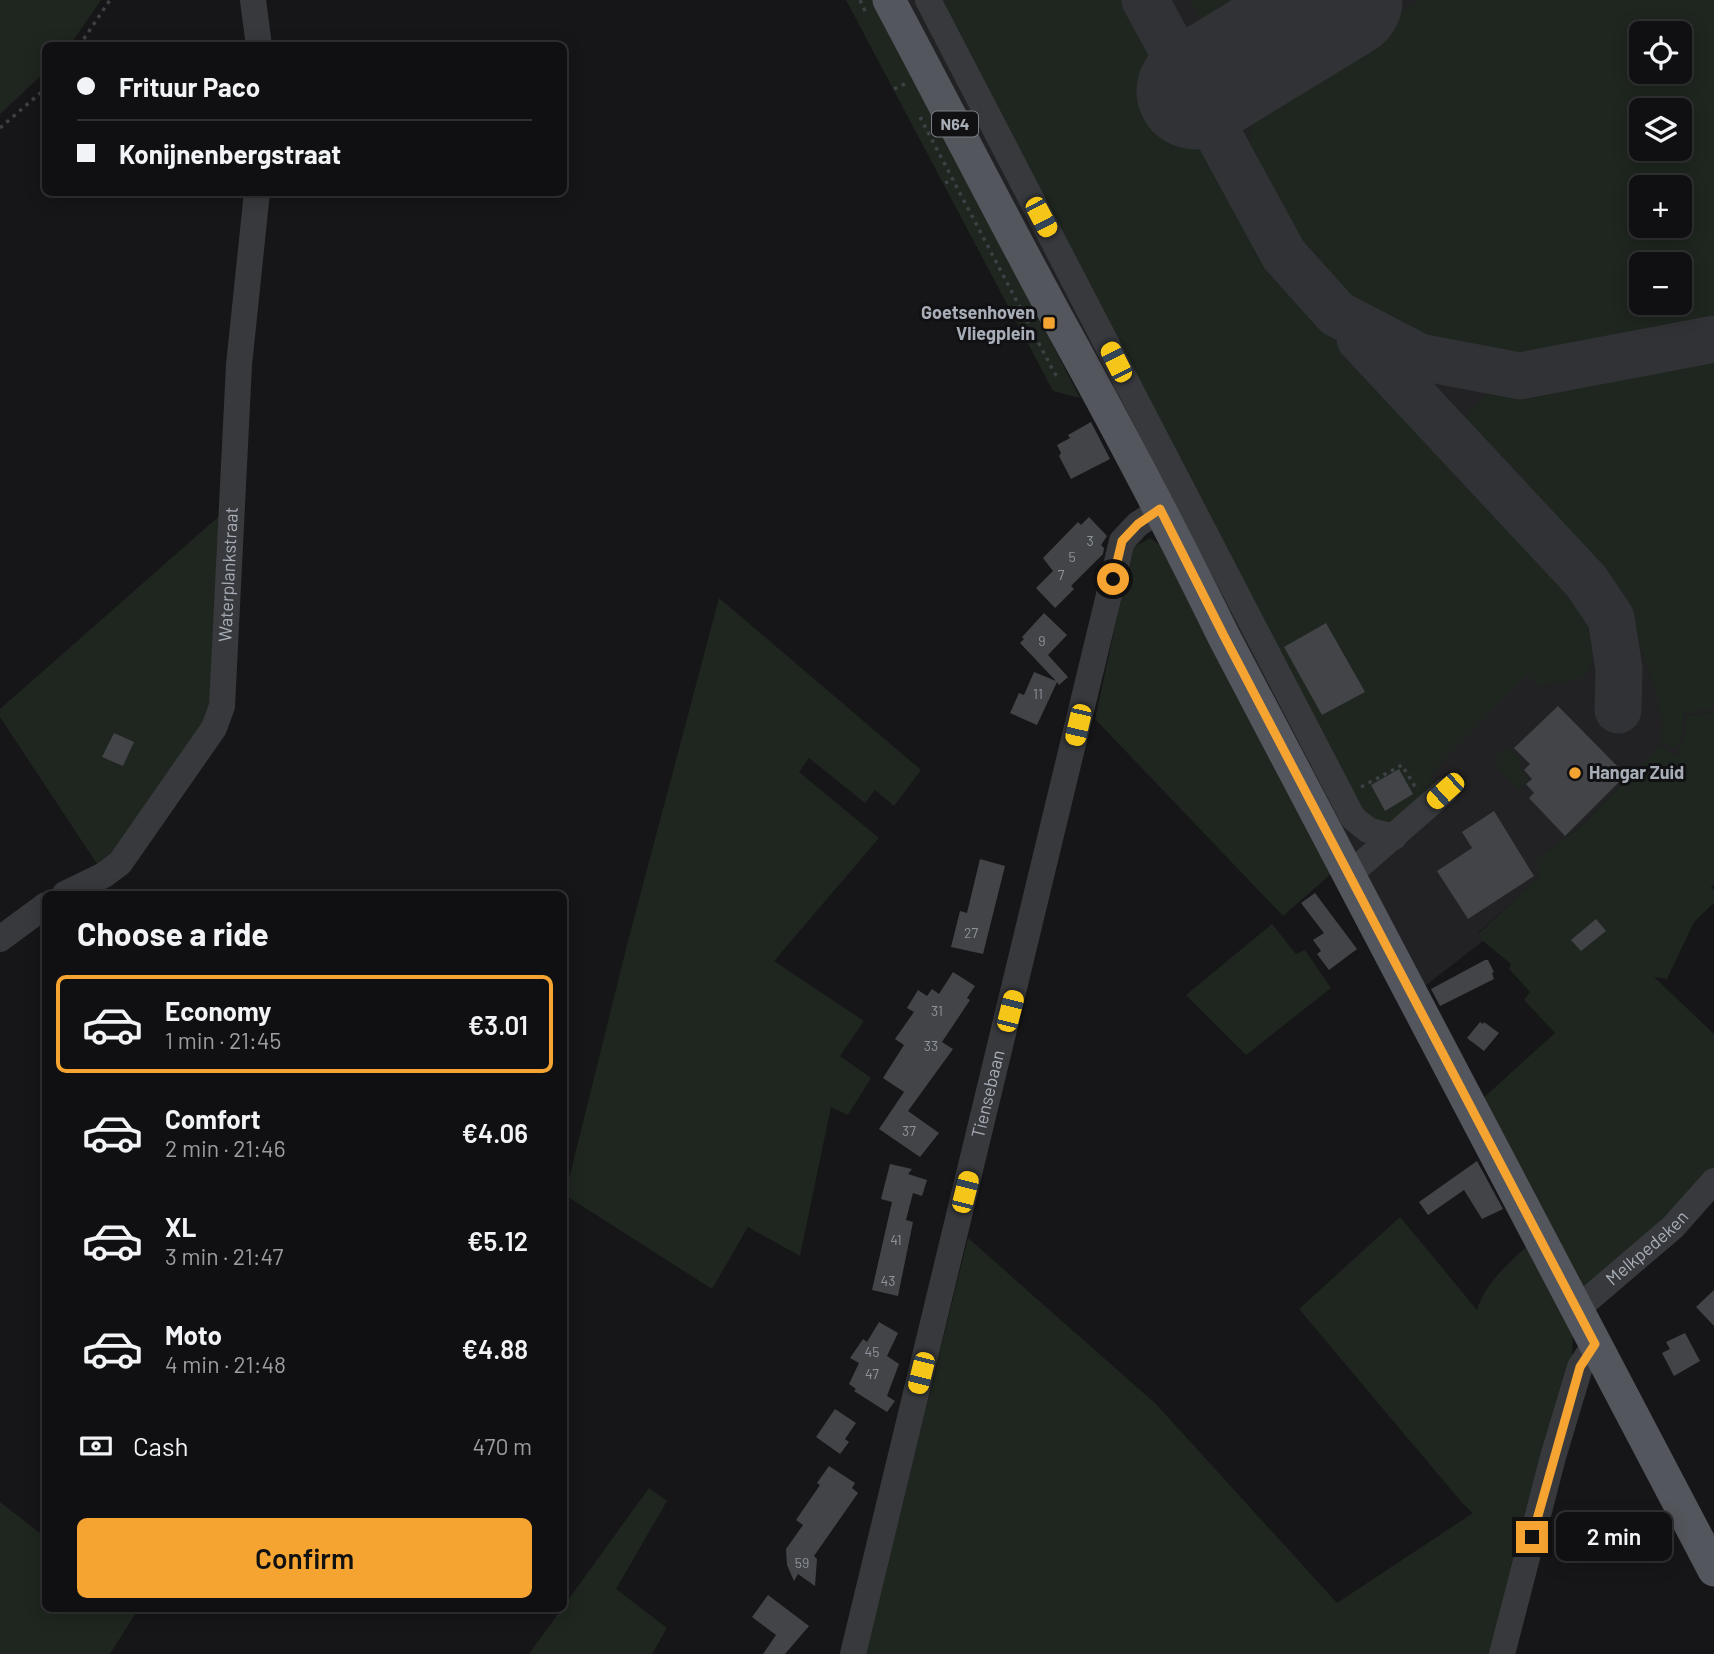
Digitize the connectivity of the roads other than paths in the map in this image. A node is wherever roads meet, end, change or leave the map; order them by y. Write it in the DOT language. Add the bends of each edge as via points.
graph roads {
  1 [pos="253,0"];
  2 [pos="889,0"];
  3 [pos="928,0"];
  4 [pos="258,42"];
  5 [pos="257,196"];
  6 [pos="1160,509"];
  7 [pos="1436,799"];
  8 [pos="1394,837"];
  9 [pos="1349,875"];
  10 [pos="71,891"];
  11 [pos="42,908"];
  12 [pos="0,939"];
  13 [pos="1714,1181"];
  14 [pos="1577,1309"];
  15 [pos="1595,1344"];
  16 [pos="1714,1570"];
  17 [pos="853,1654"];
  18 [pos="1502,1654"];
  1 -- 4 [label="street"];
  2 -- 6 [label="main road, N64"];
  3 -- 8 [label="street" via="1353,818 1368,830"];
  5 -- 10 [label="street, Waterplankstraat" via="239,365 222,706 214,728 120,863"];
  6 -- 9 [label="main road, N64"];
  6 -- 17 [label="street, Tiensebaan" via="1122,541"];
  7 -- 8 [label="street"];
  8 -- 9 [label="street"];
  9 -- 14 [label="main road, N64"];
  11 -- 12 [label="street"];
  13 -- 14 [label="street, Melkpedeken" via="1673,1227"];
  14 -- 15 [label="main road, N64"];
  15 -- 16 [label="main road, N64"];
  15 -- 18 [label="street" via="1580,1367 1553,1457"];
}
